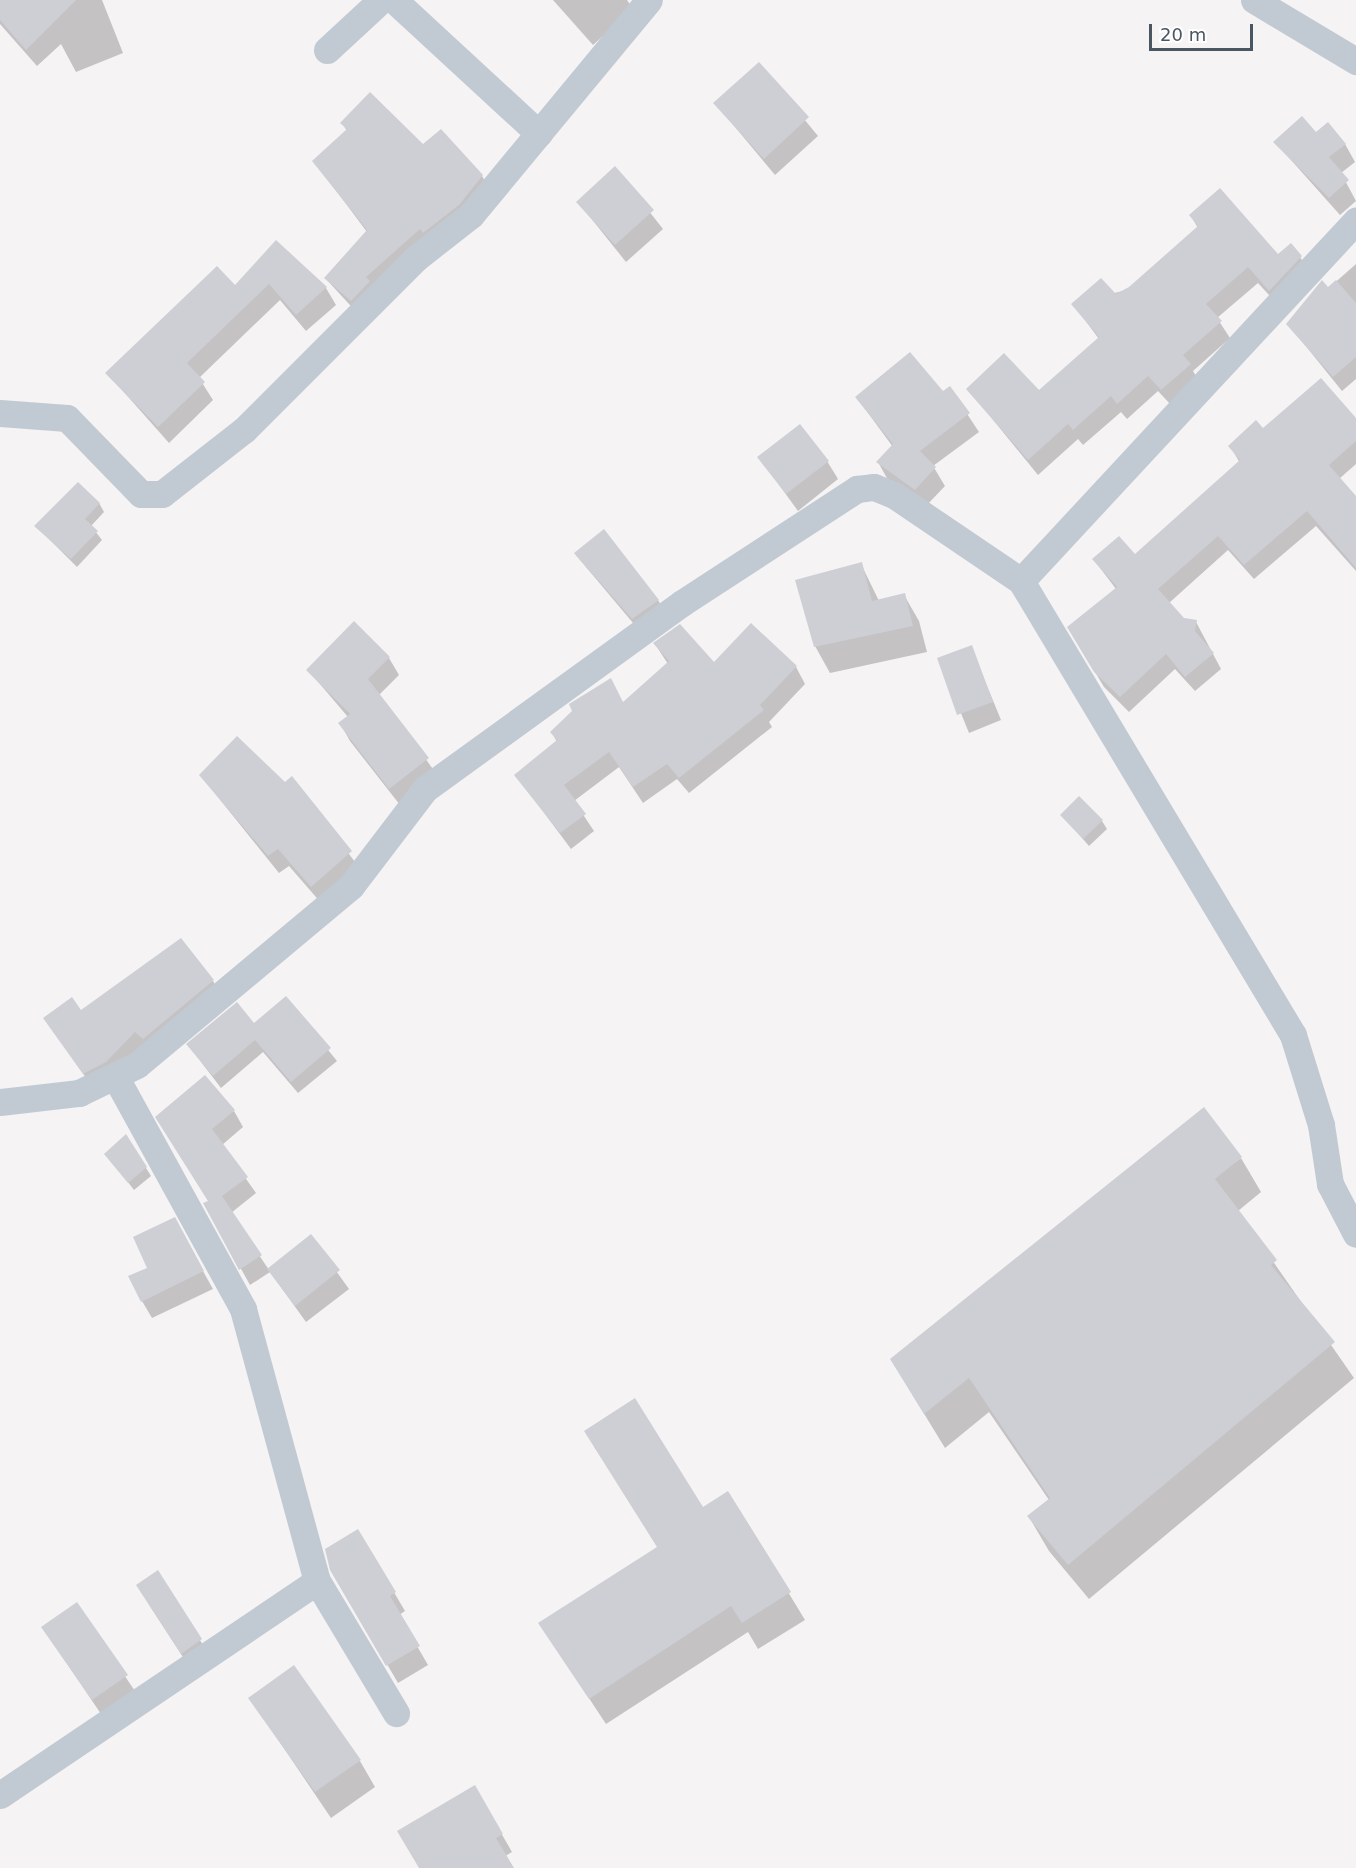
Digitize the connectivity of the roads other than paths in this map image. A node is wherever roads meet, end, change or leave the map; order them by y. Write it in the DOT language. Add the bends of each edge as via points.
graph roads {
  1 [pos="381,0"];
  2 [pos="394,0"];
  3 [pos="650,0"];
  4 [pos="1254,0"];
  5 [pos="327,50"];
  6 [pos="1356,61"];
  7 [pos="539,134"];
  8 [pos="1356,221"];
  9 [pos="0,413"];
  10 [pos="1021,581"];
  11 [pos="115,1076"];
  12 [pos="0,1102"];
  13 [pos="1356,1234"];
  14 [pos="317,1581"];
  15 [pos="396,1713"];
  16 [pos="0,1795"];
  1 -- 5 [label="street"];
  2 -- 7 [label="street"];
  3 -- 7 [label="street"];
  4 -- 6 [label="street"];
  7 -- 9 [label="street" via="471,215 416,258 244,430 162,494 141,494 67,417"];
  8 -- 10 [label="street"];
  10 -- 11 [label="street" via="894,495 874,487 857,489 682,603 425,789 351,886 137,1065"];
  10 -- 13 [label="street" via="1293,1035 1321,1125 1330,1184"];
  11 -- 12 [label="street" via="79,1093"];
  11 -- 14 [label="street" via="243,1309"];
  14 -- 15 [label="street"];
  14 -- 16 [label="street"];
}
